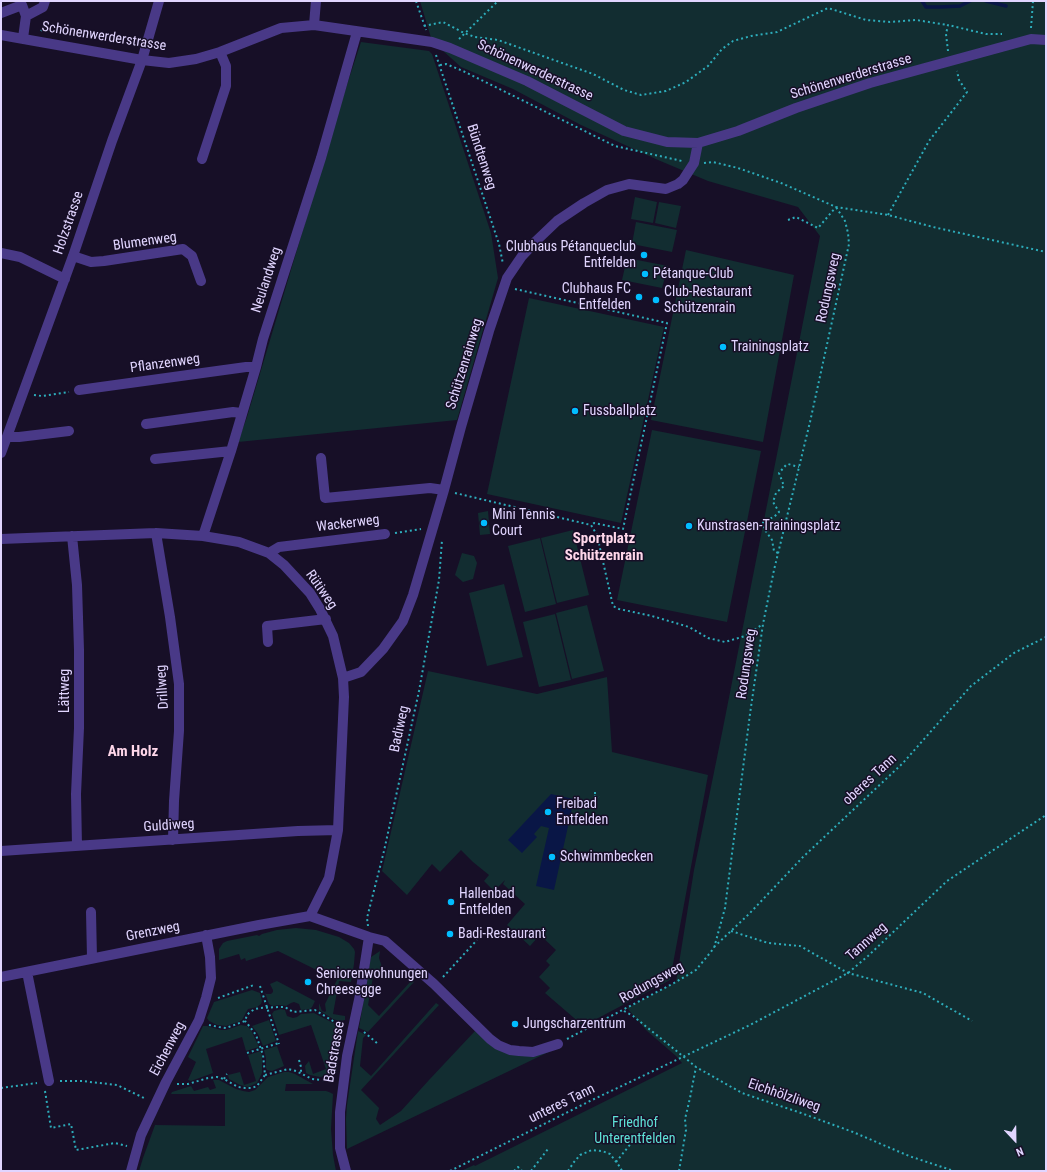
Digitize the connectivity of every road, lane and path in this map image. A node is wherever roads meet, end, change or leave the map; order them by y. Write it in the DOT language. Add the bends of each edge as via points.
graph roads {
  1 [pos="45,1"];
  2 [pos="159,1"];
  3 [pos="316,1"];
  4 [pos="416,1"];
  5 [pos="498,1"];
  6 [pos="1033,1"];
  7 [pos="1,14"];
  8 [pos="46,14"];
  9 [pos="26,16"];
  10 [pos="314,25"];
  11 [pos="948,25"];
  12 [pos="424,26"];
  13 [pos="358,32"];
  14 [pos="464,33"];
  15 [pos="1031,33"];
  16 [pos="1007,34"];
  17 [pos="1,35"];
  18 [pos="23,38"];
  19 [pos="1046,40"];
  20 [pos="36,41"];
  21 [pos="432,42"];
  22 [pos="450,48"];
  23 [pos="220,52"];
  24 [pos="956,59"];
  25 [pos="142,60"];
  26 [pos="440,65"];
  27 [pos="698,143"];
  28 [pos="202,159"];
  29 [pos="694,163"];
  30 [pos="836,207"];
  31 [pos="888,214"];
  32 [pos="788,220"];
  33 [pos="1046,252"];
  34 [pos="1,253"];
  35 [pos="73,256"];
  36 [pos="65,279"];
  37 [pos="201,281"];
  38 [pos="506,282"];
  39 [pos="256,367"];
  40 [pos="79,390"];
  41 [pos="23,394"];
  42 [pos="241,413"];
  43 [pos="146,424"];
  44 [pos="69,431"];
  45 [pos="6,432"];
  46 [pos="231,451"];
  47 [pos="1,453"];
  48 [pos="321,458"];
  49 [pos="154,459"];
  50 [pos="799,466"];
  51 [pos="444,490"];
  52 [pos="591,525"];
  53 [pos="433,528"];
  54 [pos="156,533"];
  55 [pos="385,534"];
  56 [pos="72,536"];
  57 [pos="203,536"];
  58 [pos="1,539"];
  59 [pos="269,553"];
  60 [pos="778,553"];
  61 [pos="326,619"];
  62 [pos="763,624"];
  63 [pos="1046,637"];
  64 [pos="268,642"];
  65 [pos="343,678"];
  66 [pos="596,793"];
  67 [pos="599,797"];
  68 [pos="1046,815"];
  69 [pos="338,830"];
  70 [pos="172,840"];
  71 [pos="76,846"];
  72 [pos="1,851"];
  73 [pos="91,912"];
  74 [pos="310,916"];
  75 [pos="731,931"];
  76 [pos="206,935"];
  77 [pos="369,937"];
  78 [pos="477,940"];
  79 [pos="714,948"];
  80 [pos="92,958"];
  81 [pos="27,972"];
  82 [pos="848,973"];
  83 [pos="1,978"];
  84 [pos="254,985"];
  85 [pos="436,985"];
  86 [pos="260,986"];
  87 [pos="206,998"];
  88 [pos="267,1008"];
  89 [pos="624,1010"];
  90 [pos="199,1020"];
  91 [pos="245,1021"];
  92 [pos="972,1021"];
  93 [pos="353,1027"];
  94 [pos="378,1044"];
  95 [pos="558,1044"];
  96 [pos="262,1049"];
  97 [pos="247,1053"];
  98 [pos="684,1057"];
  99 [pos="299,1060"];
  100 [pos="696,1067"];
  101 [pos="227,1074"];
  102 [pos="301,1074"];
  103 [pos="265,1075"];
  104 [pos="224,1079"];
  105 [pos="46,1081"];
  106 [pos="344,1081"];
  107 [pos="166,1082"];
  108 [pos="1,1088"];
  109 [pos="156,1103"];
  110 [pos="637,1136"];
  111 [pos="137,1149"];
  112 [pos="548,1149"];
  113 [pos="616,1162"];
  114 [pos="131,1171"];
  115 [pos="346,1171"];
  116 [pos="450,1171"];
  117 [pos="514,1171"];
  118 [pos="522,1171"];
  119 [pos="531,1171"];
  120 [pos="568,1171"];
  121 [pos="622,1171"];
  122 [pos="679,1171"];
  123 [pos="954,1171"];
  1 -- 9 [label="street" via="43,7"];
  2 -- 25 [label="street, Holzstrasse"];
  3 -- 10 [label="street"];
  4 -- 12 [label="path, Bündtenweg"];
  5 -- 14 [label="path"];
  6 -- 15 [label="path"];
  7 -- 9 [label="street" via="22,5"];
  8 -- 20 [label="path" via="44,27 41,33 37,34"];
  9 -- 18 [label="street"];
  10 -- 13 [label="street, Schönenwerderstrasse"];
  10 -- 23 [label="street, Schönenwerderstrasse" via="281,28"];
  11 -- 14 [label="path" via="916,20 866,20 828,8 777,32 733,41 722,49 708,66 686,82 666,91 641,95 524,48"];
  11 -- 16 [label="path" via="986,34"];
  11 -- 24 [label="path" via="948,52"];
  12 -- 14 [label="path" via="443,22"];
  12 -- 21 [label="path, Bündtenweg"];
  13 -- 21 [label="street, Schönenwerderstrasse"];
  13 -- 39 [label="street, Neulandweg"];
  14 -- 22 [label="path"];
  17 -- 18 [label="street, Schönenwerderstrasse"];
  18 -- 20 [label="street, Schönenwerderstrasse"];
  19 -- 24 [label="street, Schönenwerderstrasse" via="1030,39"];
  20 -- 25 [label="street, Schönenwerderstrasse"];
  21 -- 22 [label="street, Schönenwerderstrasse"];
  21 -- 26 [label="path, Bündtenweg"];
  22 -- 27 [label="street, Schönenwerderstrasse" via="527,81 624,131 668,142"];
  23 -- 25 [label="street, Schönenwerderstrasse" via="169,63"];
  23 -- 28 [label="street" via="226,66 226,86"];
  24 -- 27 [label="street, Schönenwerderstrasse" via="870,83"];
  24 -- 31 [label="path" via="957,77 967,92 929,141"];
  25 -- 35 [label="street, Holzstrasse"];
  26 -- 29 [label="path" via="446,64 463,71 616,146"];
  26 -- 38 [label="path, Bündtenweg" via="499,244"];
  27 -- 29 [label="street, Schützenrainweg"];
  29 -- 30 [label="path" via="713,162 738,168"];
  29 -- 38 [label="street, Schützenrainweg" via="683,180 666,189 629,184 607,190 584,203 558,221 536,241 522,256"];
  30 -- 31 [label="path"];
  30 -- 32 [label="path" via="818,228 796,217"];
  30 -- 50 [label="path, Rodungsweg" via="845,221 849,244"];
  31 -- 33 [label="path" via="933,227"];
  34 -- 36 [label="street" via="20,257"];
  35 -- 36 [label="street, Holzstrasse"];
  35 -- 37 [label="street, Blumenweg" via="91,262 104,262 183,249 192,256"];
  36 -- 41 [label="street, Holzstrasse"];
  38 -- 51 [label="street, Schützenrainweg" via="487,338"];
  38 -- 52 [label="path" via="666,323 623,529 594,523"];
  39 -- 40 [label="street, Pflanzenweg"];
  39 -- 42 [label="street, Neulandweg"];
  40 -- 41 [label="path" via="42,396"];
  41 -- 45 [label="street, Holzstrasse"];
  42 -- 43 [label="street"];
  42 -- 46 [label="street, Neulandweg"];
  44 -- 45 [label="street" via="19,437"];
  45 -- 47 [label="street, Holzstrasse"];
  46 -- 49 [label="street"];
  46 -- 57 [label="street, Neulandweg"];
  48 -- 51 [label="street" via="325,498 430,488"];
  50 -- 60 [label="path, Rodungsweg"];
  50 -- 60 [label="path" via="788,464 779,473 784,486 776,493 772,502 779,512 763,521 774,551"];
  51 -- 52 [label="path"];
  51 -- 53 [label="street, Schützenrainweg"];
  52 -- 62 [label="path" via="597,536 613,606 652,616 725,642 745,636"];
  53 -- 55 [label="path, Wackerweg"];
  53 -- 65 [label="street, Schützenrainweg" via="403,621 383,649 361,672"];
  53 -- 77 [label="path, Badiweg" via="442,538 439,580 417,698 367,918"];
  54 -- 56 [label="street, Rütiweg"];
  54 -- 57 [label="street, Rütiweg"];
  54 -- 70 [label="street, Drillweg" via="179,684 179,731"];
  55 -- 59 [label="street, Wackerweg" via="279,547"];
  56 -- 58 [label="street, Rütiweg"];
  56 -- 71 [label="street, Lättweg" via="79,650"];
  57 -- 59 [label="street, Rütiweg" via="239,542"];
  59 -- 61 [label="street, Rütiweg" via="305,588"];
  60 -- 62 [label="path, Rodungsweg"];
  61 -- 64 [label="street" via="267,626"];
  61 -- 65 [label="street, Rütiweg" via="333,636"];
  62 -- 79 [label="path, Rodungsweg" via="725,908"];
  63 -- 75 [label="path, oberes Tann" via="1014,653 971,686 903,763 803,857"];
  65 -- 69 [label="street, Rütiweg"];
  66 -- 67 [label="path" via="594,796"];
  68 -- 82 [label="path, Tannweg" via="947,881"];
  69 -- 70 [label="street, Guldiweg"];
  69 -- 74 [label="street, Rütiweg" via="329,878"];
  70 -- 71 [label="street, Guldiweg"];
  71 -- 72 [label="street, Guldiweg"];
  73 -- 80 [label="street"];
  74 -- 76 [label="street, Grenzweg"];
  74 -- 77 [label="street"];
  75 -- 79 [label="path, oberes Tann"];
  75 -- 82 [label="path" via="768,943 800,946"];
  76 -- 80 [label="street, Grenzweg"];
  76 -- 87 [label="street, Eichenweg" via="211,978"];
  77 -- 85 [label="street" via="385,940"];
  77 -- 93 [label="street, Badstrasse"];
  78 -- 85 [label="path"];
  79 -- 89 [label="path, Rodungsweg" via="696,970"];
  80 -- 81 [label="street, Grenzweg"];
  81 -- 83 [label="street, Grenzweg"];
  81 -- 105 [label="street"];
  82 -- 92 [label="path" via="923,993"];
  82 -- 98 [label="path, Tannweg"];
  84 -- 87 [label="path" via="219,998"];
  85 -- 95 [label="street" via="498,1045 533,1052"];
  86 -- 88 [label="path"];
  87 -- 90 [label="street, Eichenweg"];
  88 -- 91 [label="path" via="250,1012"];
  88 -- 93 [label="path" via="285,1007 293,1012 315,1010 333,1021"];
  88 -- 96 [label="path" via="279,1043"];
  89 -- 95 [label="path, Rodungsweg"];
  89 -- 98 [label="path, Eichhölzliweg"];
  90 -- 91 [label="path" via="226,1028"];
  90 -- 107 [label="street, Eichenweg"];
  91 -- 96 [label="path" via="254,1031"];
  93 -- 94 [label="path" via="367,1033"];
  93 -- 106 [label="street, Badstrasse"];
  96 -- 97 [label="path"];
  96 -- 103 [label="path"];
  98 -- 100 [label="path, Eichhölzliweg"];
  98 -- 116 [label="path, unteres Tann"];
  99 -- 102 [label="path"];
  100 -- 122 [label="path" via="685,1120 686,1130"];
  100 -- 123 [label="path, Eichhölzliweg" via="742,1093 801,1112 909,1156"];
  101 -- 104 [label="path"];
  102 -- 103 [label="path" via="288,1069"];
  102 -- 106 [label="path" via="312,1079"];
  103 -- 104 [label="path" via="257,1086 252,1088 238,1086"];
  104 -- 107 [label="path" via="208,1078 188,1084"];
  105 -- 108 [label="path"];
  105 -- 109 [label="path" via="82,1081 117,1085"];
  105 -- 111 [label="path" via="51,1128 71,1124 76,1150 115,1143"];
  106 -- 115 [label="street, Badstrasse" via="340,1112 340,1148"];
  107 -- 109 [label="street, Eichenweg"];
  109 -- 111 [label="street, Eichenweg"];
  110 -- 113 [label="path"];
  111 -- 114 [label="street, Eichenweg"];
  112 -- 119 [label="path"];
  113 -- 120 [label="path" via="610,1154 592,1150 580,1155"];
  113 -- 121 [label="path"];
  117 -- 118 [label="path" via="518,1167"];
}
